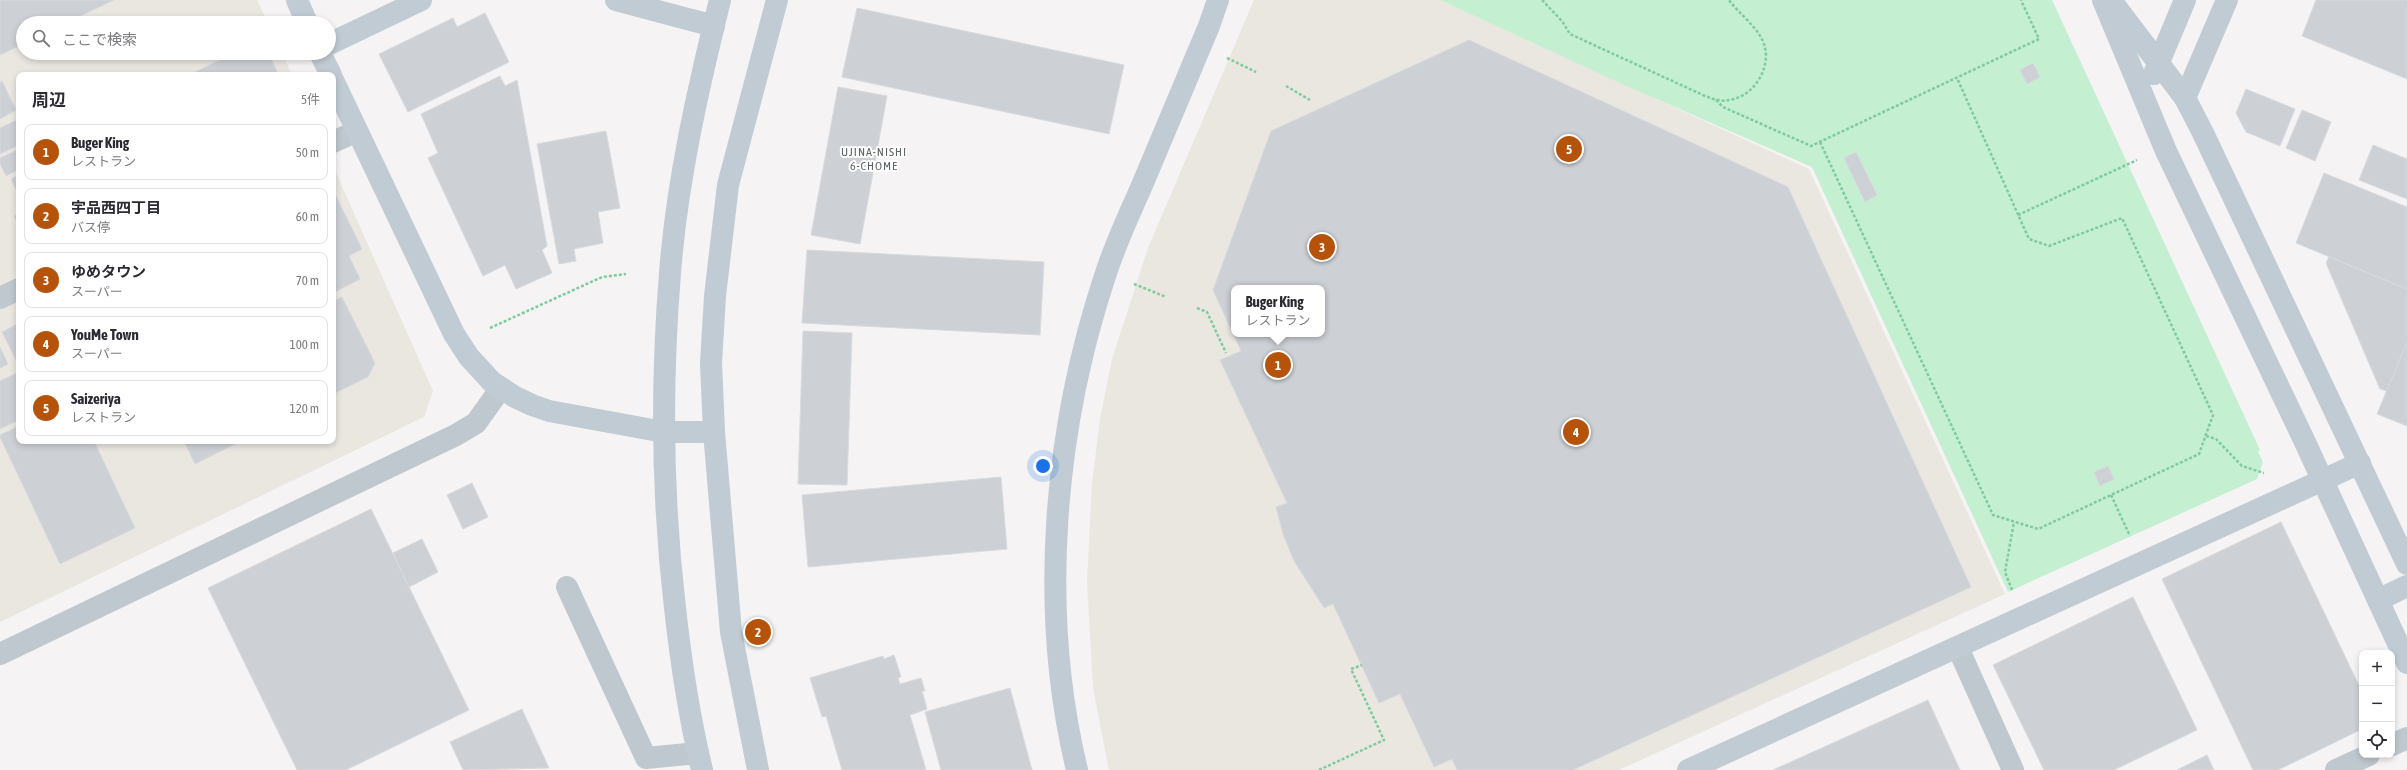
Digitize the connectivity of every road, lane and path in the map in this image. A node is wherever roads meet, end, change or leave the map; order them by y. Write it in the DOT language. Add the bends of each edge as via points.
graph roads {
  1 [pos="297,0"];
  2 [pos="421,0"];
  3 [pos="616,0"];
  4 [pos="720,0"];
  5 [pos="777,0"];
  6 [pos="1218,0"];
  7 [pos="1542,0"];
  8 [pos="1729,0"];
  9 [pos="2021,0"];
  10 [pos="2103,0"];
  11 [pos="2112,0"];
  12 [pos="2184,0"];
  13 [pos="2227,0"];
  14 [pos="304,16"];
  15 [pos="714,26"];
  16 [pos="336,41"];
  17 [pos="1222,56"];
  18 [pos="323,60"];
  19 [pos="2159,63"];
  20 [pos="329,72"];
  21 [pos="1256,72"];
  22 [pos="1957,78"];
  23 [pos="336,86"];
  24 [pos="1286,86"];
  25 [pos="2185,98"];
  26 [pos="2143,99"];
  27 [pos="1310,100"];
  28 [pos="1716,100"];
  29 [pos="357,131"];
  30 [pos="336,141"];
  31 [pos="1820,142"];
  32 [pos="2137,160"];
  33 [pos="2018,215"];
  34 [pos="626,274"];
  35 [pos="1130,283"];
  36 [pos="16,290"];
  37 [pos="1166,297"];
  38 [pos="0,298"];
  39 [pos="1197,308"];
  40 [pos="490,328"];
  41 [pos="1226,353"];
  42 [pos="501,388"];
  43 [pos="664,432"];
  44 [pos="714,432"];
  45 [pos="2206,436"];
  46 [pos="2360,463"];
  47 [pos="2264,473"];
  48 [pos="2323,480"];
  49 [pos="2111,495"];
  50 [pos="2014,522"];
  51 [pos="2132,540"];
  52 [pos="2407,564"];
  53 [pos="2407,586"];
  54 [pos="567,587"];
  55 [pos="2014,594"];
  56 [pos="2378,600"];
  57 [pos="1958,648"];
  58 [pos="0,654"];
  59 [pos="2407,663"];
  60 [pos="1362,665"];
  61 [pos="2407,738"];
  62 [pos="2395,744"];
  63 [pos="2362,758"];
  64 [pos="700,762"];
  65 [pos="758,770"];
  66 [pos="1077,770"];
  67 [pos="1319,770"];
  68 [pos="1688,770"];
  69 [pos="2013,770"];
  70 [pos="2336,770"];
  1 -- 14 [label="street"];
  2 -- 16 [label="street"];
  3 -- 15 [label="street"];
  4 -- 15 [label="street"];
  5 -- 44 [label="street" via="728,185 715,296 711,363"];
  6 -- 66 [label="street" via="1106,271 1073,396 1057,521 1057,615 1061,675"];
  7 -- 28 [label="path" via="1562,21 1570,34"];
  8 -- 28 [label="path" via="1764,43 1766,59 1763,72 1756,84 1746,93 1730,100"];
  9 -- 22 [label="path" via="2039,39"];
  10 -- 26 [label="street"];
  11 -- 19 [label="street"];
  12 -- 19 [label="street"];
  13 -- 25 [label="street"];
  15 -- 43 [label="street" via="688,144 670,271"];
  17 -- 21 [label="path"];
  18 -- 20 [label="street"];
  19 -- 25 [label="street"];
  19 -- 26 [label="street"];
  22 -- 31 [label="path"];
  22 -- 33 [label="path"];
  23 -- 29 [label="street"];
  24 -- 27 [label="path"];
  25 -- 46 [label="street" via="2204,133"];
  26 -- 48 [label="street"];
  28 -- 31 [label="path" via="1723,108 1811,146"];
  29 -- 30 [label="street"];
  29 -- 42 [label="street" via="454,334 476,366"];
  31 -- 50 [label="path" via="1993,516"];
  32 -- 33 [label="path"];
  33 -- 45 [label="path" via="2029,239 2049,246 2122,218 2213,415"];
  34 -- 40 [label="path" via="602,277"];
  35 -- 37 [label="path"];
  36 -- 38 [label="street"];
  39 -- 41 [label="path" via="1207,312"];
  42 -- 43 [label="street" via="515,397 549,411"];
  42 -- 58 [label="street" via="476,423 456,435"];
  43 -- 44 [label="street"];
  43 -- 64 [label="street" via="665,502 671,572 686,692"];
  44 -- 65 [label="street" via="731,632"];
  45 -- 47 [label="path" via="2216,440 2242,466"];
  45 -- 49 [label="path" via="2199,454"];
  46 -- 48 [label="street"];
  46 -- 52 [label="street"];
  48 -- 56 [label="street"];
  48 -- 57 [label="street"];
  49 -- 50 [label="path" via="2038,529"];
  49 -- 51 [label="path"];
  50 -- 55 [label="path" via="2005,572"];
  53 -- 56 [label="street"];
  54 -- 64 [label="street" via="646,758"];
  56 -- 59 [label="street"];
  57 -- 68 [label="street"];
  57 -- 69 [label="street"];
  60 -- 67 [label="path" via="1352,669 1384,740"];
  61 -- 62 [label="street"];
  63 -- 70 [label="street"];
}
